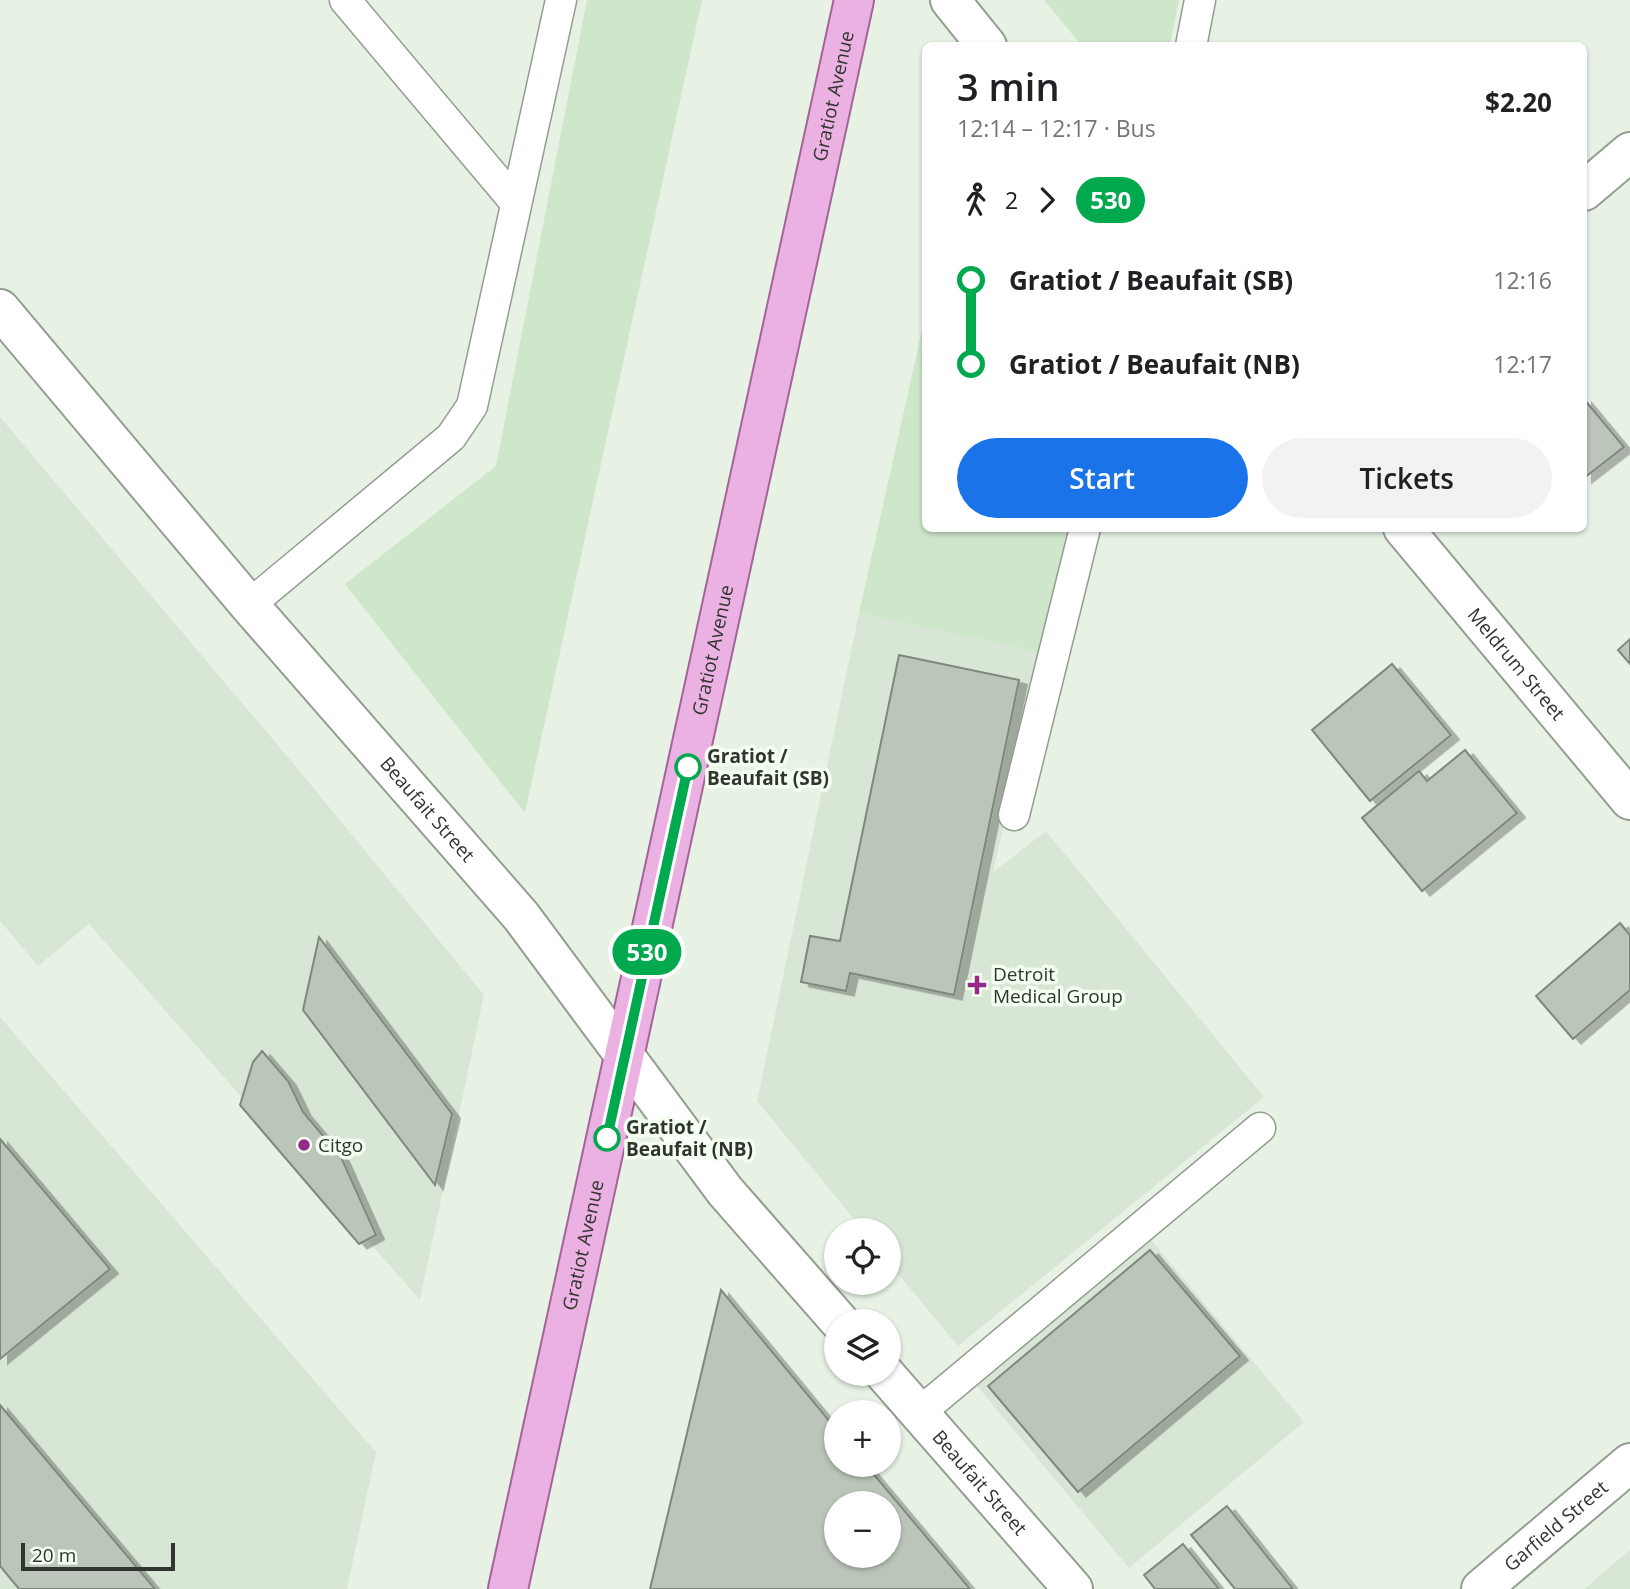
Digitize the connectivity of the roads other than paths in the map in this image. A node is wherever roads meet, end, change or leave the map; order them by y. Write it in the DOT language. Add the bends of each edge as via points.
graph roads {
  1 [pos="345,0"];
  2 [pos="561,0"];
  3 [pos="854,0"];
  4 [pos="950,0"];
  5 [pos="1200,0"];
  6 [pos="984,42"];
  7 [pos="1192,42"];
  8 [pos="1630,152"];
  9 [pos="1587,188"];
  10 [pos="516,203"];
  11 [pos="0,309"];
  12 [pos="1084,532"];
  13 [pos="1406,532"];
  14 [pos="249,605"];
  15 [pos="1630,800"];
  16 [pos="1014,815"];
  17 [pos="624,1056"];
  18 [pos="1261,1128"];
  19 [pos="828,1309"];
  20 [pos="895,1386"];
  21 [pos="919,1413"];
  22 [pos="1630,1464"];
  23 [pos="508,1589"];
  24 [pos="1073,1589"];
  25 [pos="1481,1589"];
  1 -- 10 [label="lane"];
  2 -- 10 [label="lane"];
  3 -- 17 [label="main road, Gratiot Avenue"];
  4 -- 6 [label="street"];
  5 -- 7 [label="lane"];
  8 -- 9 [label="street"];
  10 -- 14 [label="lane" via="472,407 451,437"];
  11 -- 14 [label="street, Beaufait Street"];
  12 -- 16 [label="lane"];
  13 -- 15 [label="street, Meldrum Street"];
  14 -- 17 [label="street, Beaufait Street" via="520,916"];
  17 -- 19 [label="street, Beaufait Street" via="724,1191"];
  17 -- 23 [label="main road, Gratiot Avenue"];
  18 -- 21 [label="lane"];
  20 -- 21 [label="street, Beaufait Street"];
  21 -- 24 [label="street, Beaufait Street"];
  22 -- 25 [label="street, Garfield Street"];
}
